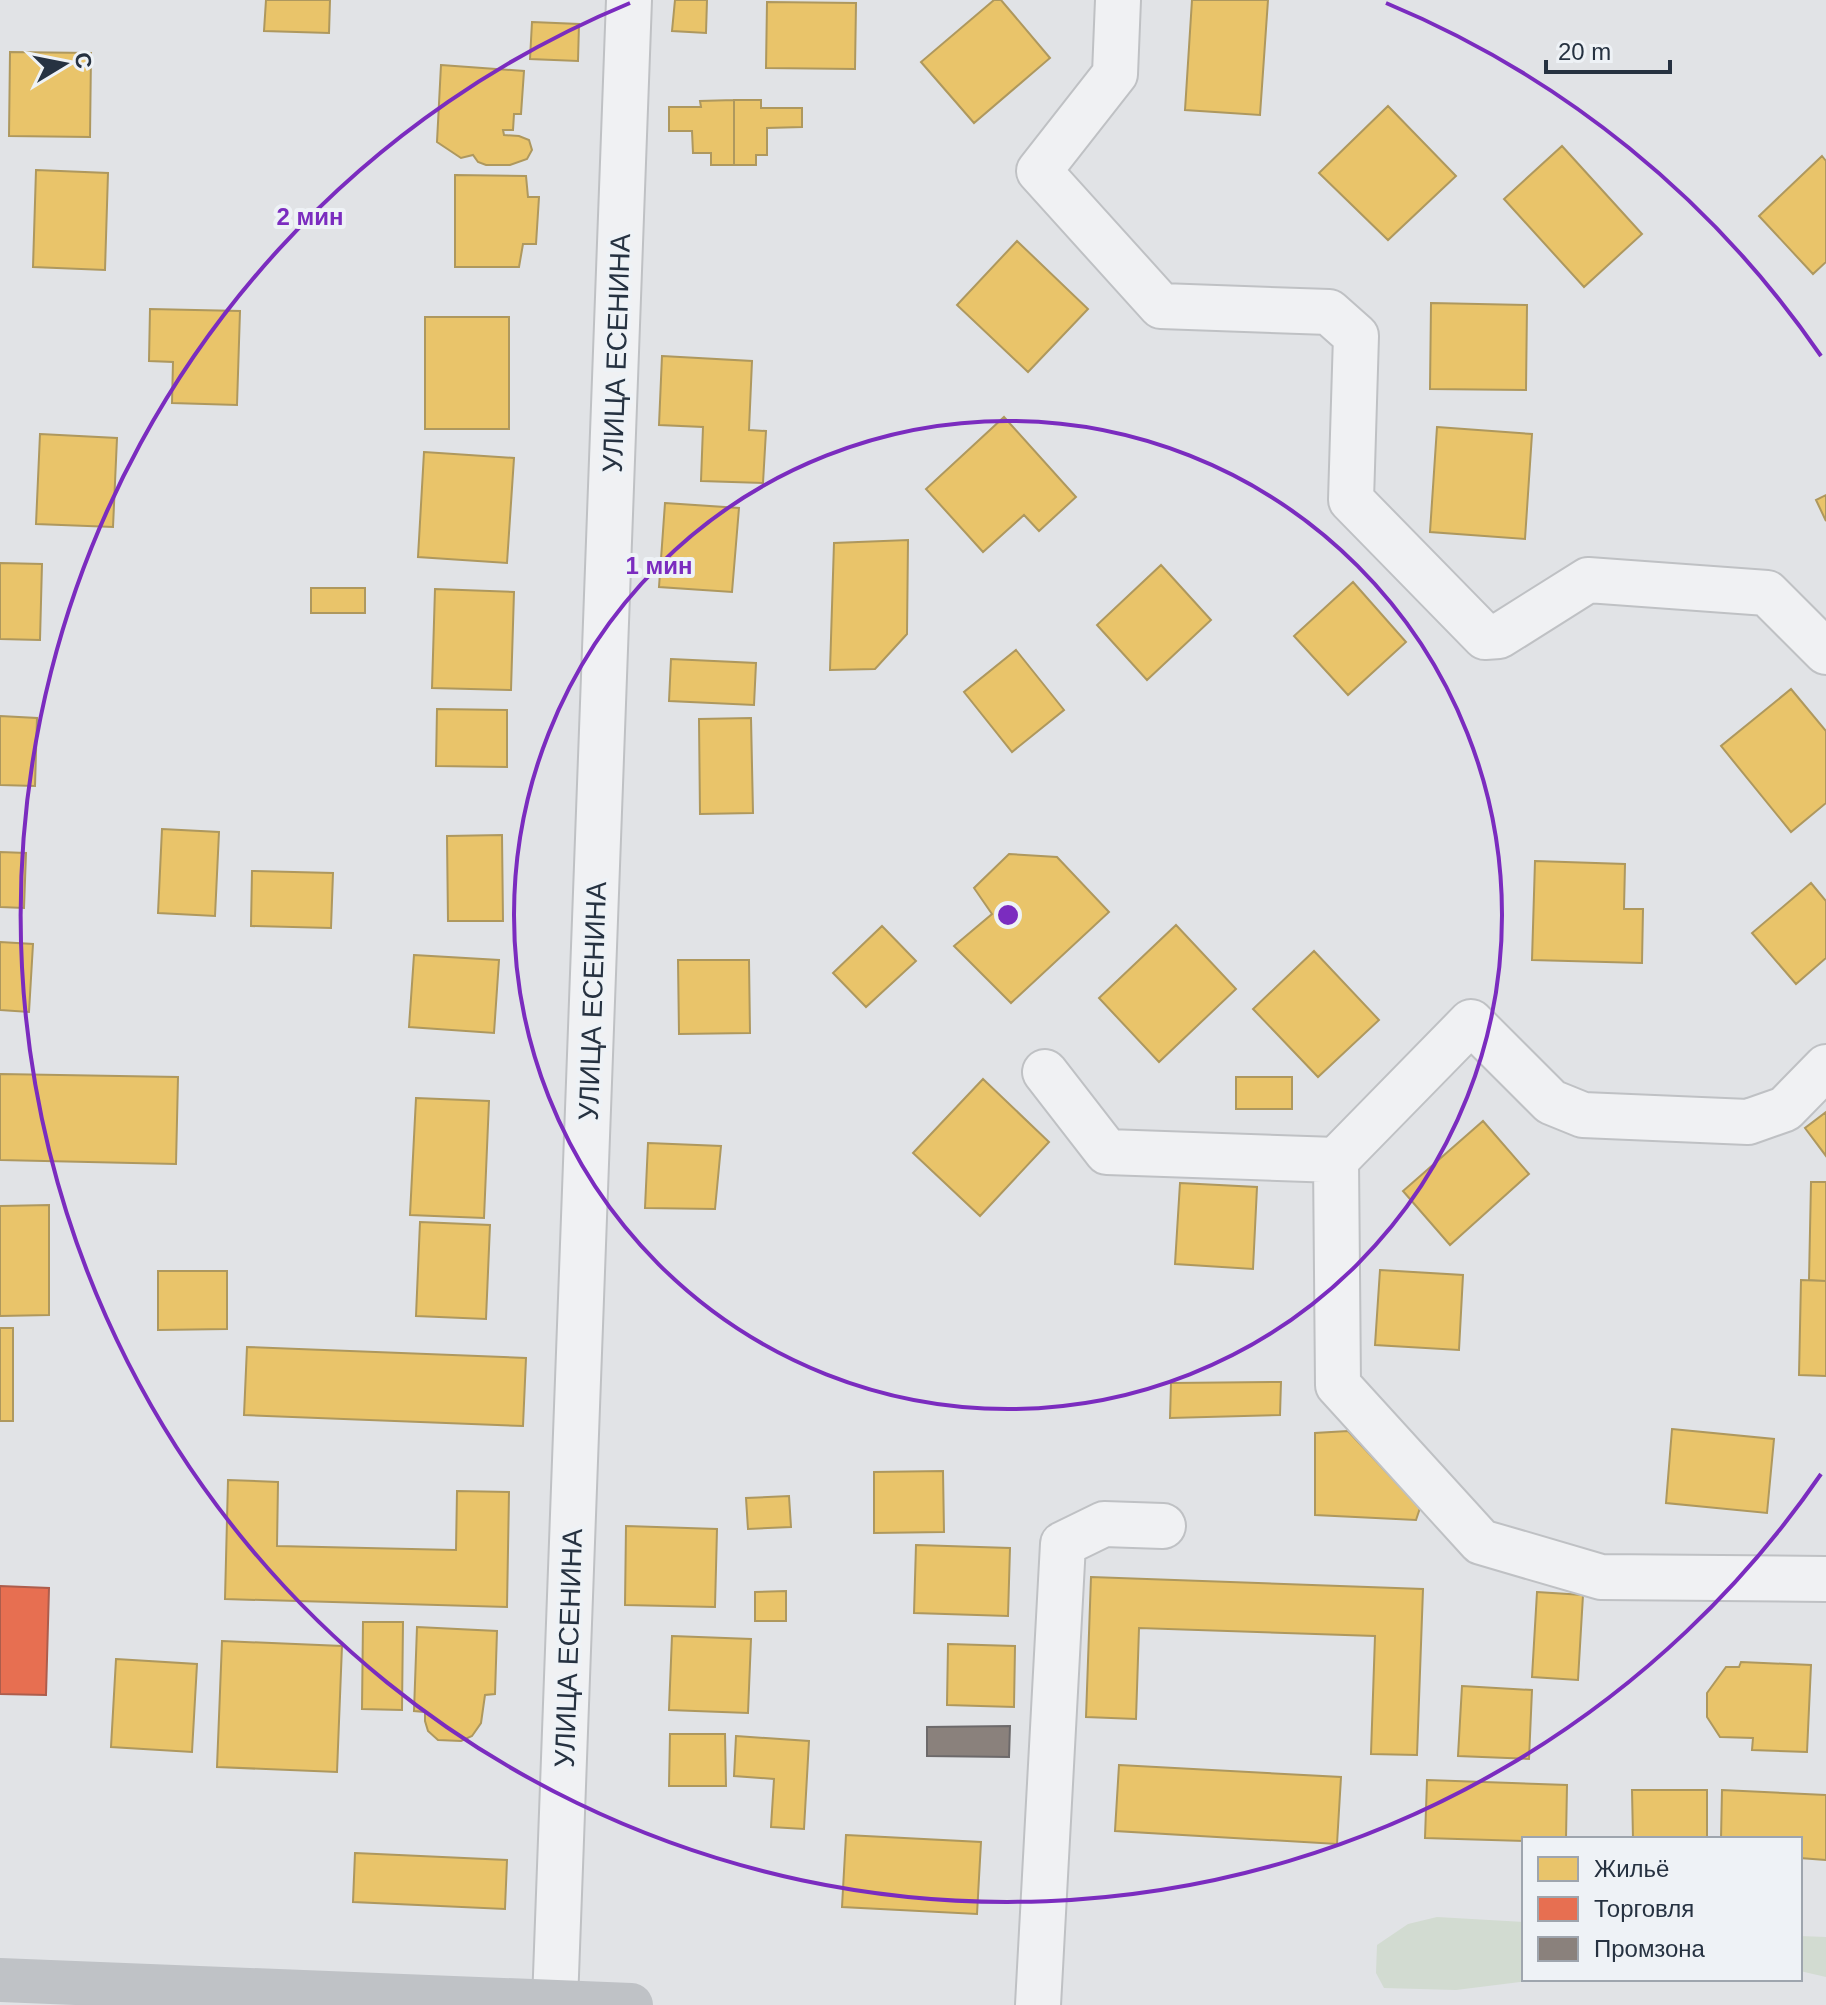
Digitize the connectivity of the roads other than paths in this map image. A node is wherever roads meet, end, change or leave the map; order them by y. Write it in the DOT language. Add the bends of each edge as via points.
graph roads {
  1 [pos="629,0"];
  2 [pos="1118,0"];
  3 [pos="1826,652"];
  4 [pos="1826,1067"];
  5 [pos="1045,1072"];
  6 [pos="1336,1160"];
  7 [pos="1163,1526"];
  8 [pos="1826,1579"];
  9 [pos="0,1980"];
  10 [pos="555,2002"];
  11 [pos="631,2005"];
  12 [pos="1038,2005"];
  1 -- 10 [label="street, УЛИЦА ЕСЕНИНА"];
  2 -- 3 [label="street" via="1115,74 1039,171 1161,306 1329,312 1344,323 1356,336 1351,500 1485,637 1499,636 1588,580 1767,593"];
  4 -- 6 [label="street" via="1785,1109 1748,1122 1583,1115 1551,1102 1471,1022"];
  5 -- 6 [label="street" via="1107,1152"];
  6 -- 8 [label="street" via="1338,1385 1481,1542 1601,1577"];
  7 -- 12 [label="street" via="1104,1524 1063,1544"];
  9 -- 10 [label="main road"];
  10 -- 11 [label="main road"];
}
